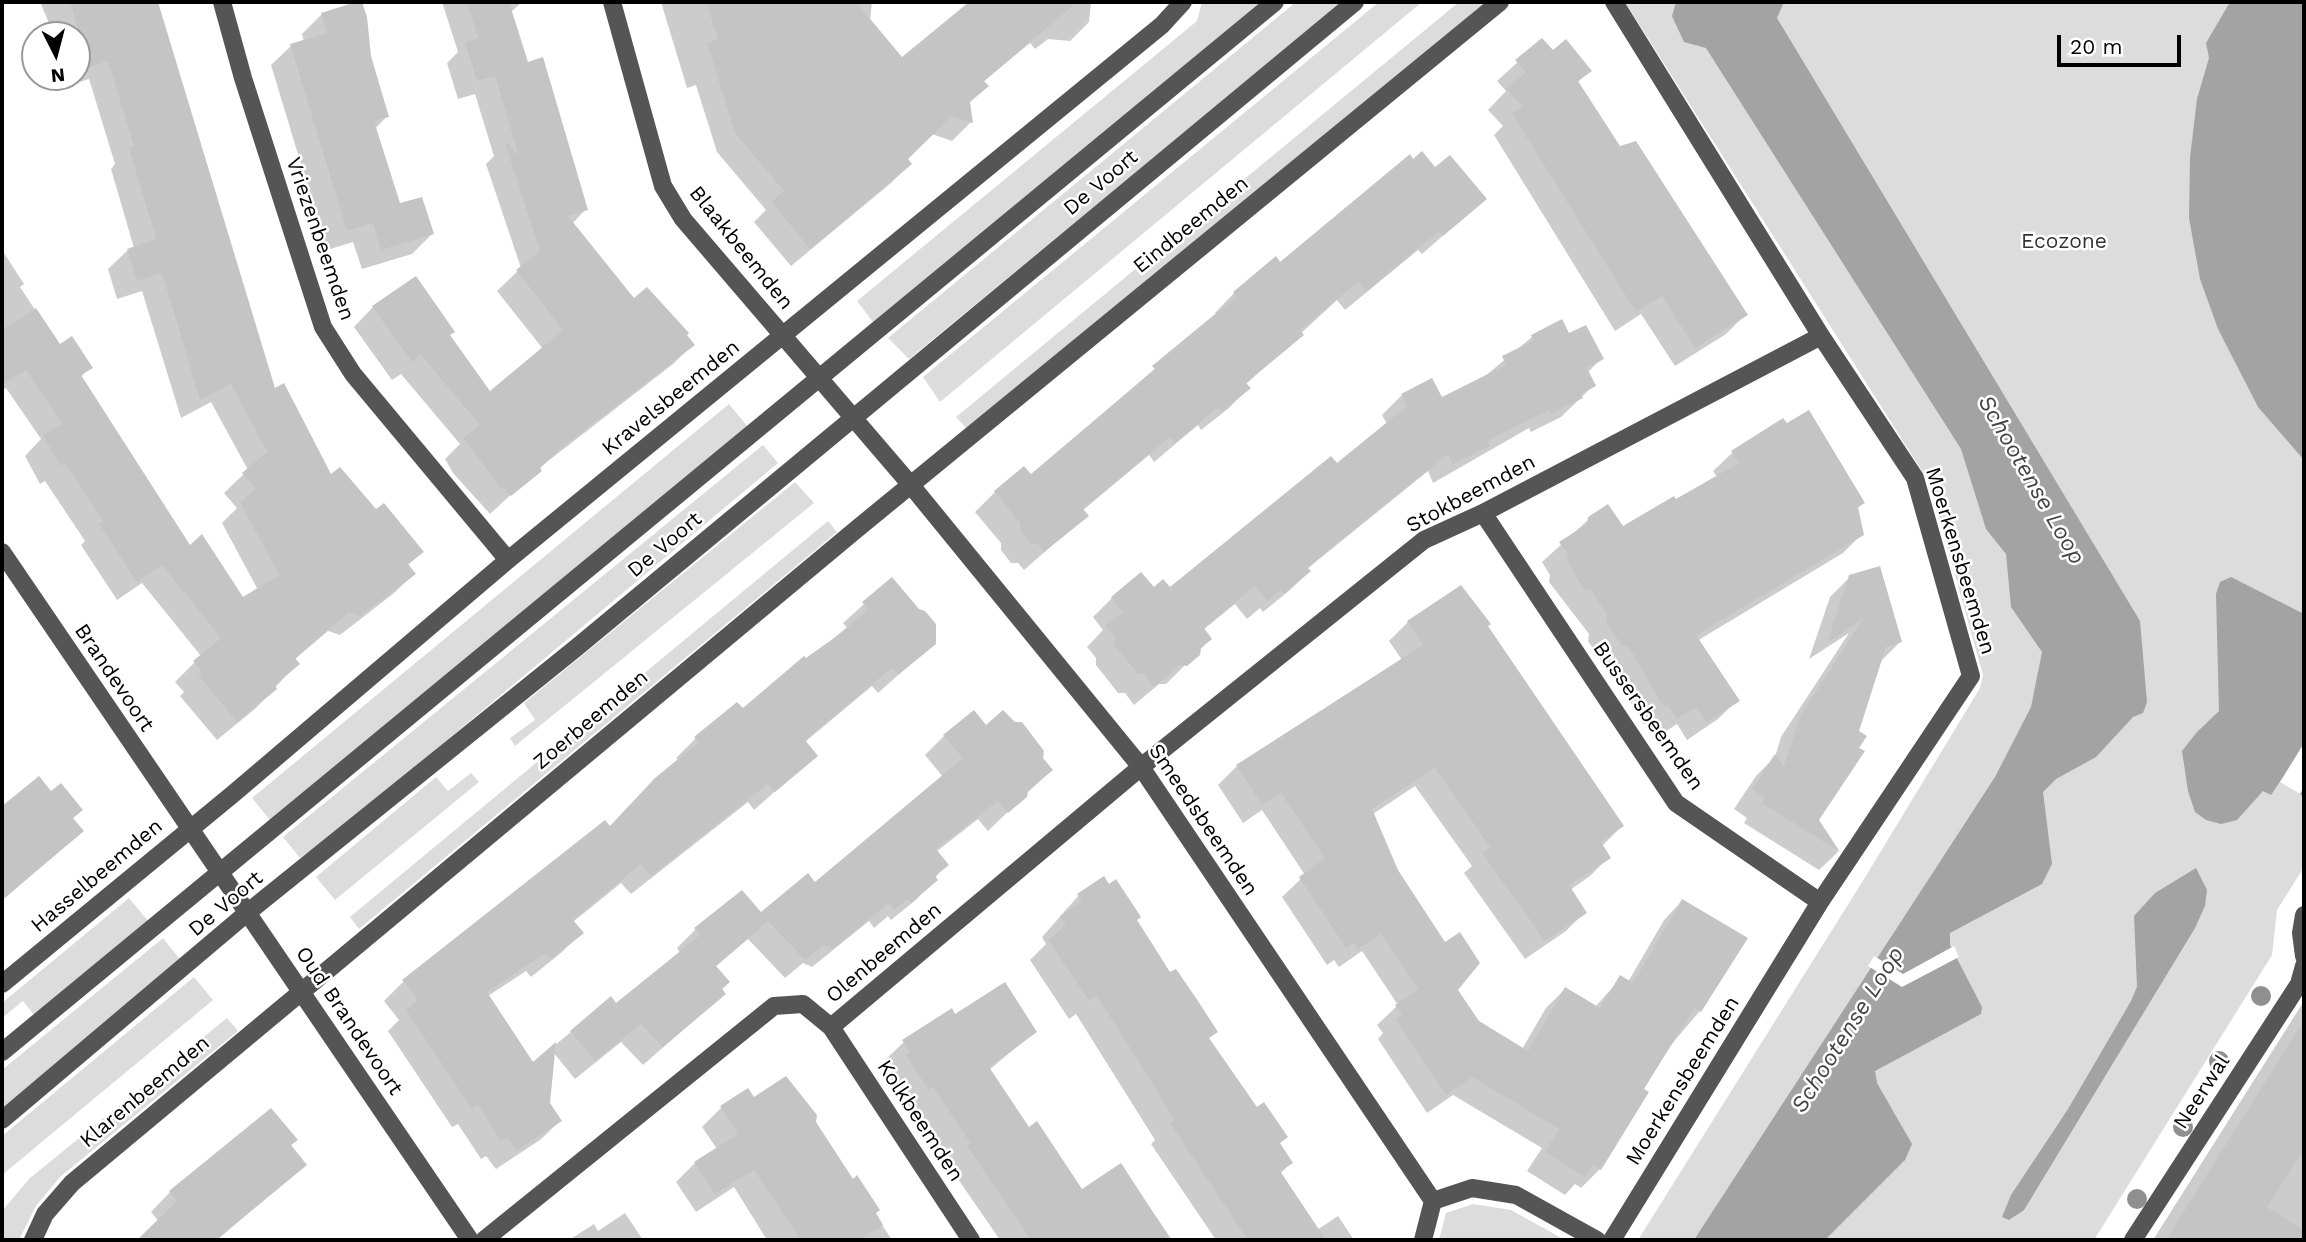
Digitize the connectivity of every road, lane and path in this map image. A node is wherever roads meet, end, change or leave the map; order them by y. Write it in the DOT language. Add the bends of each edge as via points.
graph roads {
  1 [pos="222,2"];
  2 [pos="612,2"];
  3 [pos="1183,2"];
  4 [pos="1275,2"];
  5 [pos="1355,2"];
  6 [pos="1500,2"];
  7 [pos="1614,2"];
  8 [pos="784,335"];
  9 [pos="1821,335"];
  10 [pos="819,377"];
  11 [pos="853,418"];
  12 [pos="910,484"];
  13 [pos="1483,513"];
  14 [pos="2,552"];
  15 [pos="508,559"];
  16 [pos="1141,767"];
  17 [pos="189,830"];
  18 [pos="221,874"];
  19 [pos="1820,902"];
  20 [pos="247,914"];
  21 [pos="2304,915"];
  22 [pos="2304,956"];
  23 [pos="2304,966"];
  24 [pos="2,984"];
  25 [pos="301,991"];
  26 [pos="831,1027"];
  27 [pos="2,1052"];
  28 [pos="2,1120"];
  29 [pos="1433,1201"];
  30 [pos="33,1240"];
  31 [pos="470,1240"];
  32 [pos="484,1240"];
  33 [pos="971,1240"];
  34 [pos="1423,1240"];
  35 [pos="1597,1240"];
  36 [pos="1612,1240"];
  37 [pos="2133,1240"];
  1 -- 15 [label="street, Vriezenbeemden" via="323,327 353,374"];
  2 -- 8 [label="street, Blaakbeemden" via="663,186 683,219"];
  3 -- 8 [label="street, Kravelsbeemden" via="1162,25"];
  4 -- 10 [label="street, De Voort"];
  5 -- 11 [label="street, De Voort"];
  6 -- 12 [label="street, Eindbeemden"];
  7 -- 9 [label="street, Moerkensbeemden"];
  8 -- 10 [label="street, Blaakbeemden"];
  8 -- 15 [label="street, Kravelsbeemden"];
  9 -- 13 [label="street, Stokbeemden"];
  9 -- 19 [label="street, Moerkensbeemden" via="1915,478 1971,676"];
  10 -- 11 [label="street, Blaakbeemden"];
  10 -- 18 [label="street, De Voort"];
  11 -- 12 [label="street, Blaakbeemden"];
  11 -- 20 [label="street, De Voort"];
  12 -- 16 [label="street, Smeedsbeemden"];
  12 -- 25 [label="street, Zoerbeemden"];
  13 -- 16 [label="street, Stokbeemden" via="1424,540"];
  13 -- 19 [label="street, Bussersbeemden" via="1676,803"];
  14 -- 17 [label="street, Brandevoort"];
  15 -- 17 [label="street, Kravelsbeemden"];
  16 -- 26 [label="street, Olenbeemden"];
  16 -- 29 [label="street, Smeedsbeemden"];
  17 -- 18 [label="street, Oud Brandevoort"];
  17 -- 24 [label="street, Hasselbeemden"];
  18 -- 20 [label="street, Oud Brandevoort"];
  18 -- 27 [label="street, De Voort"];
  19 -- 36 [label="street, Moerkensbeemden"];
  20 -- 25 [label="street, Oud Brandevoort"];
  20 -- 28 [label="street, De Voort"];
  21 -- 22 [label="street"];
  23 -- 37 [label="street, Neerwal" via="2299,984"];
  25 -- 30 [label="street, Klarenbeemden" via="72,1183 45,1214"];
  25 -- 31 [label="street, Oud Brandevoort"];
  26 -- 32 [label="street, Olenbeemden" via="803,1004 774,1006"];
  26 -- 33 [label="street, Kolkbeemden"];
  29 -- 34 [label="street"];
  29 -- 35 [label="street" via="1472,1188 1516,1195"];
}
